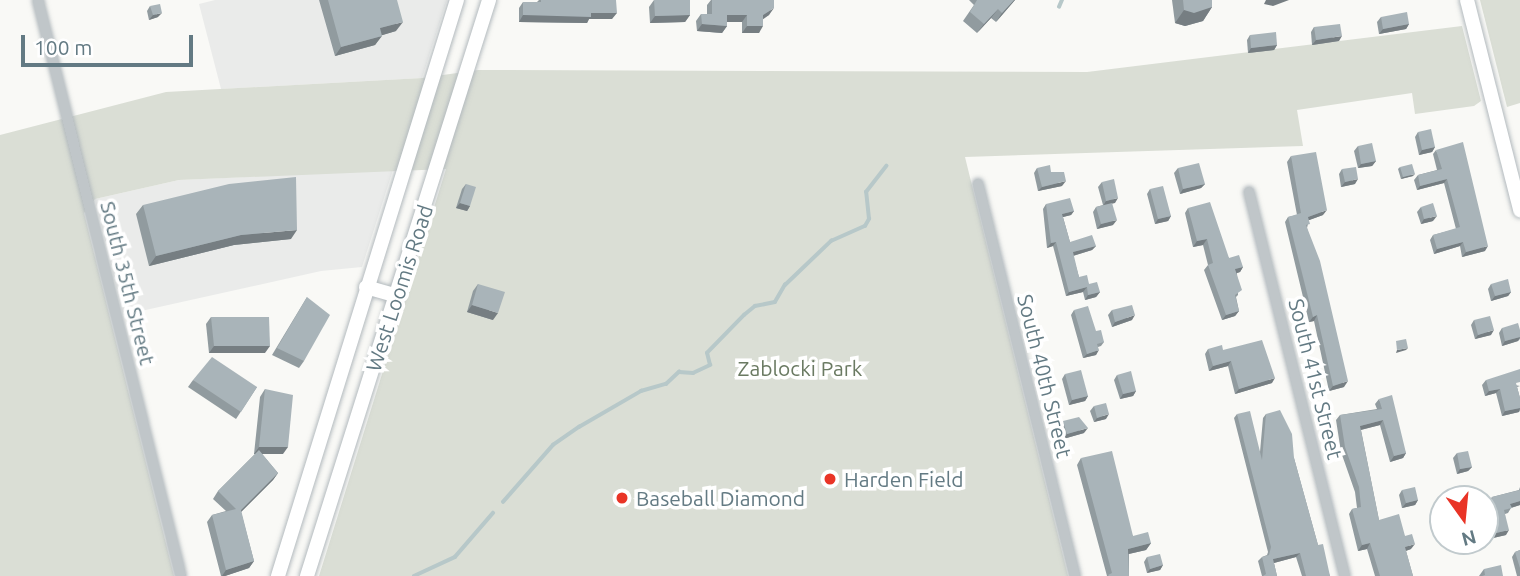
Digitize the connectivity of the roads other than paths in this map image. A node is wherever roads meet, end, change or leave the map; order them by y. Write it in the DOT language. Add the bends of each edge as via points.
graph roads {
  1 [pos="38,0"];
  2 [pos="457,0"];
  3 [pos="489,0"];
  4 [pos="1467,0"];
  5 [pos="978,184"];
  6 [pos="1249,192"];
  7 [pos="1520,210"];
  8 [pos="366,287"];
  9 [pos="397,296"];
  10 [pos="181,576"];
  11 [pos="278,576"];
  12 [pos="307,576"];
  13 [pos="1075,576"];
  14 [pos="1345,576"];
  1 -- 10 [label="street, South 35th Street"];
  2 -- 8 [label="main road, West Loomis Road"];
  3 -- 9 [label="main road, West Loomis Road"];
  4 -- 7 [label="main road"];
  5 -- 13 [label="street, South 40th Street"];
  6 -- 14 [label="street, South 41st Street"];
  8 -- 9 [label="main road"];
  8 -- 11 [label="main road, West Loomis Road"];
  9 -- 12 [label="main road, West Loomis Road"];
}
